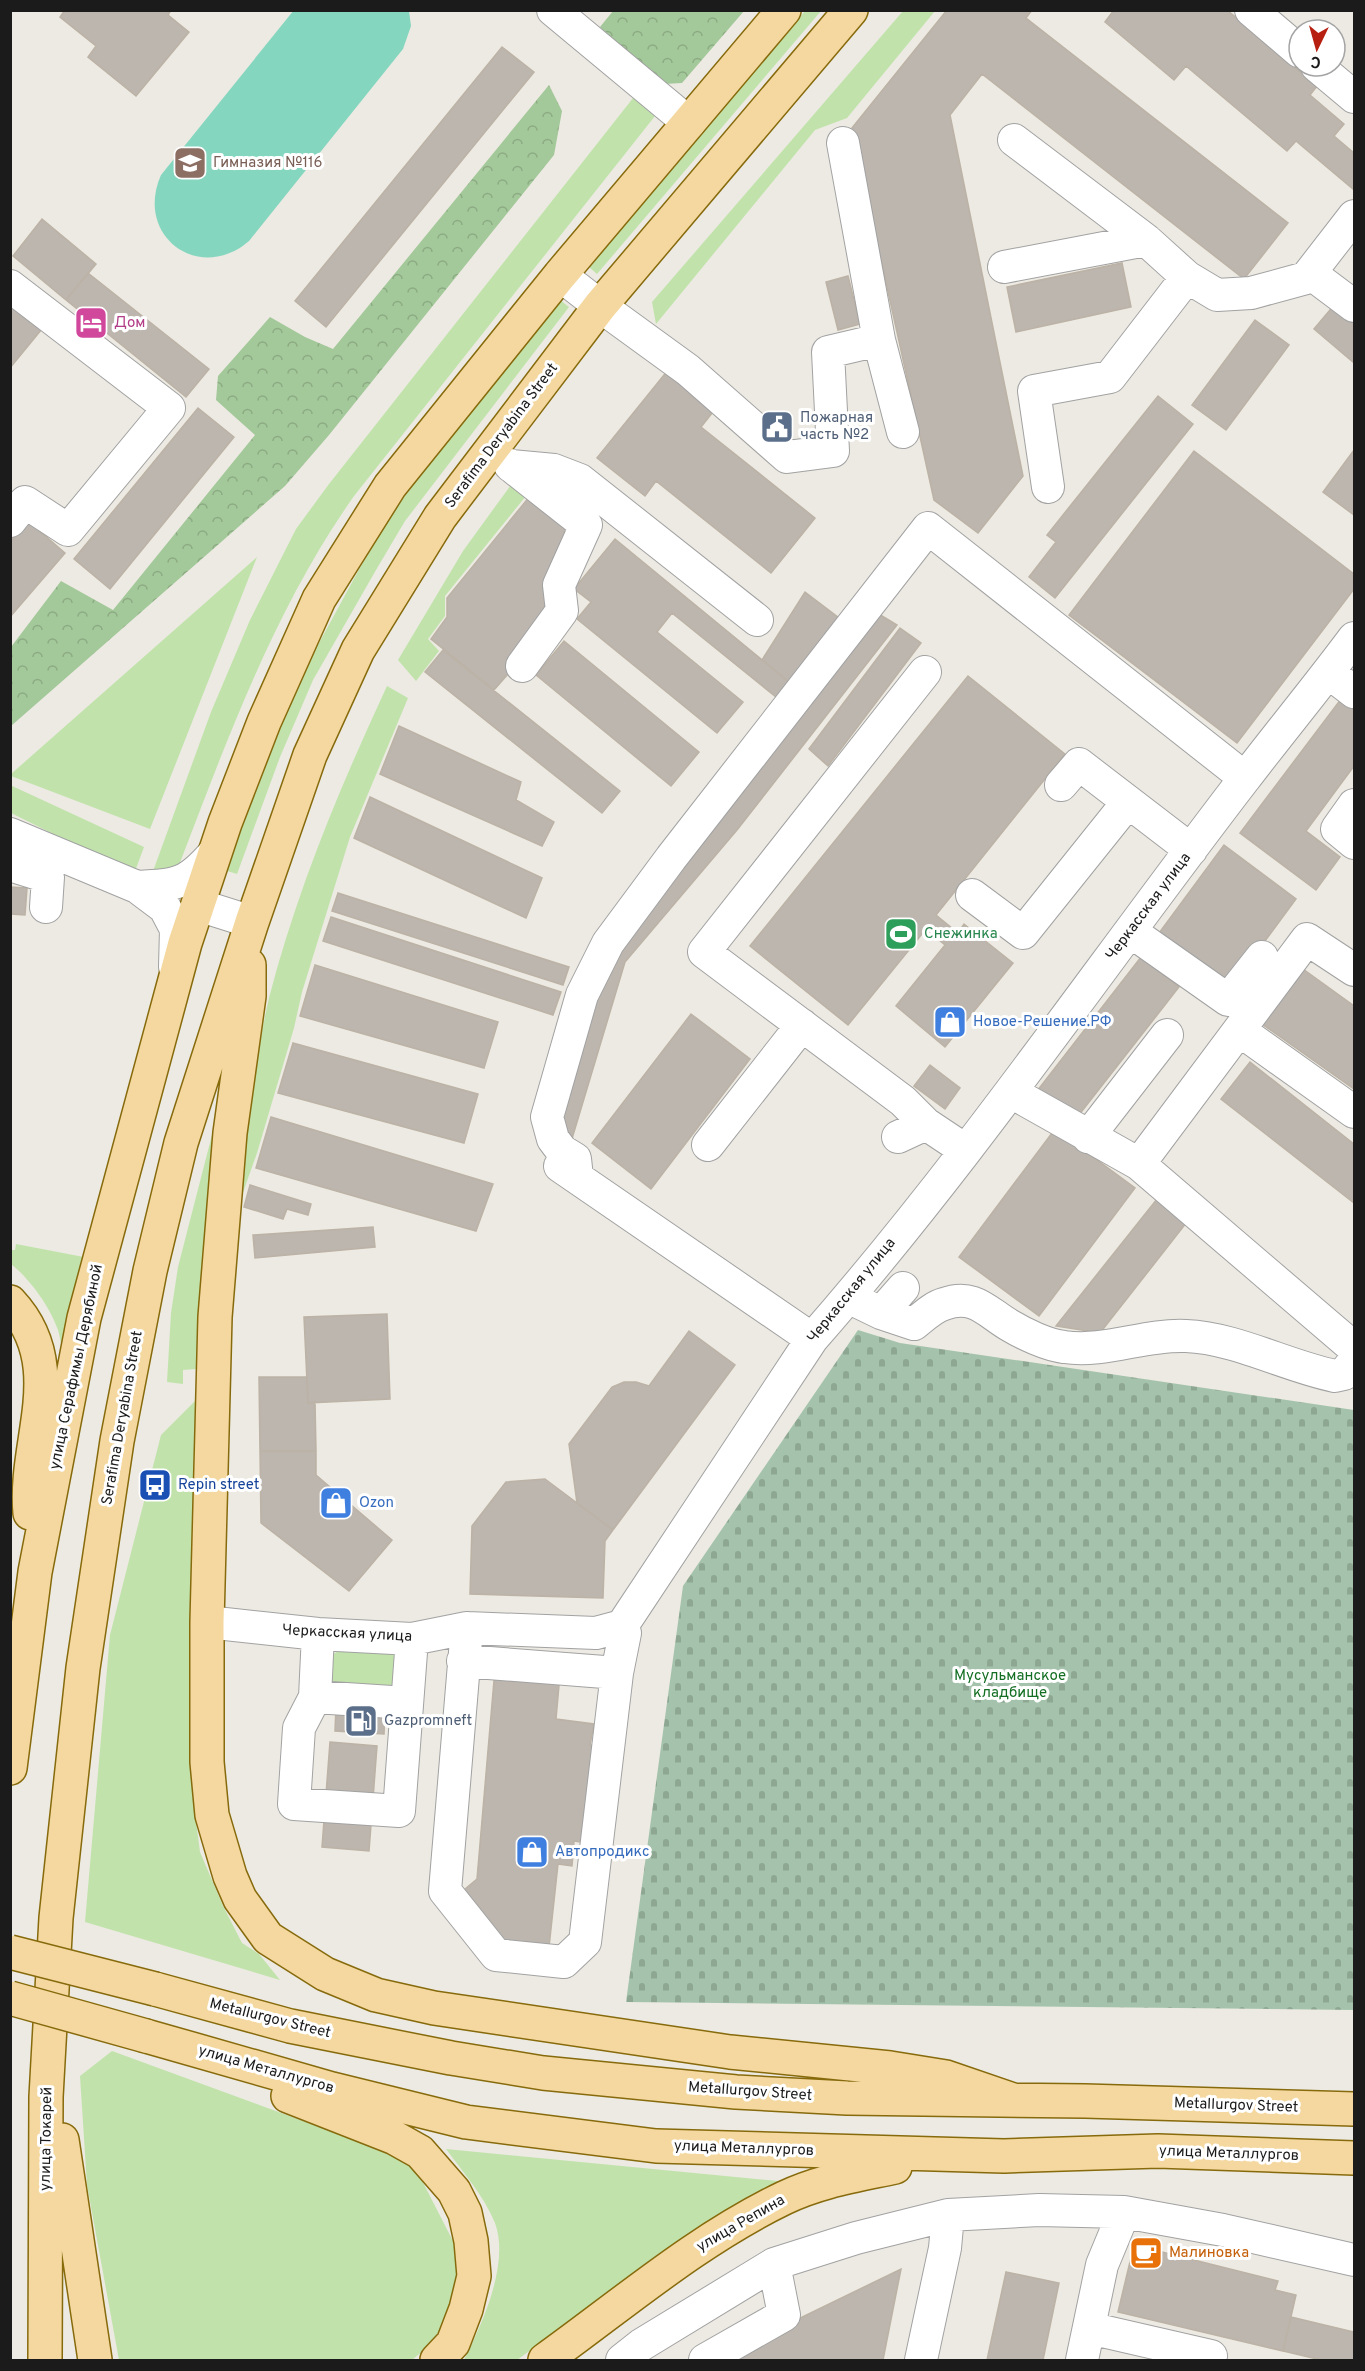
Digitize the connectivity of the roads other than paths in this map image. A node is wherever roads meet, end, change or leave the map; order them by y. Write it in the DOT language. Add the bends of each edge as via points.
graph roads {
  1 [pos="553,10"];
  2 [pos="784,10"];
  3 [pos="851,10"];
  4 [pos="1251,10"];
  5 [pos="1287,41"];
  6 [pos="1331,78"];
  7 [pos="1354,98"];
  8 [pos="688,123"];
  9 [pos="1014,140"];
  10 [pos="843,142"];
  11 [pos="1354,216"];
  12 [pos="1146,240"];
  13 [pos="1004,267"];
  14 [pos="1310,273"];
  15 [pos="560,275"];
  16 [pos="1188,277"];
  17 [pos="10,286"];
  18 [pos="600,306"];
  19 [pos="1354,306"];
  20 [pos="879,340"];
  21 [pos="903,432"];
  22 [pos="501,459"];
  23 [pos="1048,487"];
  24 [pos="10,521"];
  25 [pos="757,620"];
  26 [pos="1346,655"];
  27 [pos="522,666"];
  28 [pos="926,672"];
  29 [pos="1354,692"];
  30 [pos="1245,778"];
  31 [pos="1061,785"];
  32 [pos="1128,802"];
  33 [pos="1354,805"];
  34 [pos="10,834"];
  35 [pos="1354,843"];
  36 [pos="1191,850"];
  37 [pos="215,852"];
  38 [pos="10,865"];
  39 [pos="137,887"];
  40 [pos="972,895"];
  41 [pos="198,905"];
  42 [pos="46,908"];
  43 [pos="250,926"];
  44 [pos="1131,931"];
  45 [pos="1262,957"];
  46 [pos="1354,970"];
  47 [pos="174,982"];
  48 [pos="802,1025"];
  49 [pos="1239,1030"];
  50 [pos="1167,1035"];
  51 [pos="1011,1092"];
  52 [pos="1354,1112"];
  53 [pos="926,1124"];
  54 [pos="898,1137"];
  55 [pos="1088,1137"];
  56 [pos="708,1145"];
  57 [pos="965,1150"];
  58 [pos="1139,1164"];
  59 [pos="903,1288"];
  60 [pos="848,1297"];
  61 [pos="10,1302"];
  62 [pos="881,1313"];
  63 [pos="812,1339"];
  64 [pos="1354,1348"];
  65 [pos="1354,1361"];
  66 [pos="35,1572"];
  67 [pos="207,1622"];
  68 [pos="622,1626"];
  69 [pos="467,1628"];
  70 [pos="318,1635"];
  71 [pos="412,1639"];
  72 [pos="463,1661"];
  73 [pos="617,1673"];
  74 [pos="315,1697"];
  75 [pos="407,1703"];
  76 [pos="10,1768"];
  77 [pos="56,1918"];
  78 [pos="10,1952"];
  79 [pos="10,1998"];
  80 [pos="146,2036"];
  81 [pos="46,2097"];
  82 [pos="1013,2100"];
  83 [pos="1354,2109"];
  84 [pos="1354,2146"];
  85 [pos="1004,2156"];
  86 [pos="1291,2157"];
  87 [pos="1354,2158"];
  88 [pos="1124,2212"];
  89 [pos="948,2215"];
  90 [pos="1354,2260"];
  91 [pos="774,2264"];
  92 [pos="1089,2328"];
  93 [pos="1211,2356"];
  94 [pos="45,2361"];
  95 [pos="95,2361"];
  96 [pos="437,2361"];
  97 [pos="545,2361"];
  98 [pos="622,2361"];
  99 [pos="705,2361"];
  100 [pos="921,2361"];
  101 [pos="1082,2361"];
  1 -- 8 [label="street"];
  2 -- 8 [label="main road"];
  3 -- 18 [label="main road, Serafima Deryabina Street"];
  4 -- 5 [label="street"];
  6 -- 7 [label="street"];
  8 -- 15 [label="main road"];
  9 -- 12 [label="street"];
  10 -- 20 [label="street"];
  11 -- 14 [label="street"];
  12 -- 13 [label="street"];
  12 -- 16 [label="street"];
  14 -- 16 [label="street" via="1306,278 1251,293 1216,295"];
  14 -- 19 [label="street"];
  15 -- 18 [label="street"];
  15 -- 37 [label="main road" via="390,486 319,599 264,722"];
  16 -- 23 [label="street" via="1110,377 1034,391"];
  17 -- 24 [label="street" via="169,408 68,530 25,502"];
  18 -- 20 [label="street" via="682,365 787,457 833,451 828,352"];
  18 -- 22 [label="main road, Serafima Deryabina Street"];
  20 -- 21 [label="street"];
  22 -- 25 [label="street" via="580,480"];
  22 -- 27 [label="street" via="586,525 559,585 562,610"];
  22 -- 43 [label="main road, Serafima Deryabina Street" via="440,517 358,650 310,754"];
  26 -- 29 [label="street"];
  26 -- 30 [label="street, Черкасская улица"];
  28 -- 48 [label="street" via="704,952"];
  30 -- 36 [label="street, Черкасская улица"];
  30 -- 63 [label="street" via="928,528 671,858 608,943 582,995 547,1117 553,1139 575,1159 566,1170"];
  31 -- 32 [label="street" via="1079,764"];
  32 -- 36 [label="street"];
  32 -- 40 [label="street" via="1023,933"];
  33 -- 35 [label="street" via="1337,829"];
  34 -- 39 [label="street"];
  36 -- 44 [label="street, Черкасская улица"];
  37 -- 39 [label="street" via="186,880"];
  37 -- 41 [label="main road"];
  38 -- 42 [label="street" via="48,877"];
  39 -- 47 [label="street" via="165,908 176,929"];
  41 -- 43 [label="street"];
  41 -- 47 [label="main road, улица Серафимы Дерябиной"];
  43 -- 67 [label="main road" via="249,996 230,1133 215,1317"];
  43 -- 77 [label="main road, Serafima Deryabina Street" via="182,1143 147,1282 117,1441 83,1668"];
  44 -- 45 [label="street" via="1228,1000"];
  44 -- 51 [label="street, Черкасская улица"];
  46 -- 49 [label="street" via="1307,939"];
  47 -- 66 [label="main road, улица Серафимы Дерябиной" via="84,1318"];
  48 -- 53 [label="street" via="903,1101"];
  48 -- 56 [label="street"];
  49 -- 52 [label="street"];
  49 -- 58 [label="street"];
  50 -- 55 [label="street"];
  51 -- 55 [label="street"];
  51 -- 57 [label="street, Черкасская улица"];
  53 -- 54 [label="street"];
  53 -- 57 [label="street"];
  55 -- 58 [label="street"];
  57 -- 60 [label="street, Черкасская улица"];
  58 -- 64 [label="street"];
  59 -- 62 [label="street"];
  60 -- 62 [label="street"];
  60 -- 63 [label="street, Черкасская улица"];
  61 -- 66 [label="main road" via="32,1332 42,1382 28,1493"];
  62 -- 65 [label="street" via="914,1324 942,1304 969,1302 981,1304 1008,1324 1062,1347 1101,1348 1145,1338 1188,1336 1335,1376 1344,1374"];
  63 -- 68 [label="street, Черкасская улица"];
  66 -- 76 [label="main road, улица Серафимы Дерябиной"];
  67 -- 70 [label="street, Черкасская улица"];
  67 -- 82 [label="main road" via="207,1762 212,1815 227,1866 240,1899 268,1938 325,1974 376,1995 434,2008 730,2052 890,2068 946,2077"];
  68 -- 69 [label="street, Черкасская улица" via="596,1633"];
  68 -- 73 [label="street" via="625,1633"];
  69 -- 71 [label="street, Черкасская улица"];
  69 -- 72 [label="street"];
  70 -- 71 [label="street, Черкасская улица"];
  70 -- 74 [label="street"];
  71 -- 75 [label="street"];
  72 -- 73 [label="street"];
  72 -- 73 [label="street" via="445,1892 496,1955 564,1962 585,1942"];
  74 -- 75 [label="street"];
  74 -- 75 [label="street" via="299,1728 294,1804 399,1811"];
  77 -- 81 [label="main road, улица Токарей"];
  78 -- 82 [label="main road, Metallurgov Street, bridge" via="290,2026 543,2073 736,2092"];
  79 -- 80 [label="main road, bridge"];
  80 -- 85 [label="main road, улица Металлургов" via="388,2103 466,2122 538,2133 656,2146"];
  80 -- 96 [label="main road" via="215,2071 394,2138 420,2152 444,2177 465,2213 474,2276 453,2343"];
  81 -- 94 [label="main road, улица Токарей"];
  81 -- 95 [label="main road" via="64,2144"];
  82 -- 83 [label="main road, Metallurgov Street"];
  84 -- 86 [label="main road"];
  85 -- 86 [label="main road, улица Металлургов" via="1158,2151"];
  85 -- 97 [label="main road, улица Репина" via="895,2167 842,2178 786,2197 698,2248"];
  86 -- 87 [label="main road, улица Металлургов"];
  88 -- 89 [label="street"];
  88 -- 90 [label="street"];
  88 -- 92 [label="street" via="1102,2265"];
  89 -- 91 [label="street"];
  89 -- 100 [label="street" via="945,2248"];
  91 -- 98 [label="street" via="641,2345"];
  91 -- 99 [label="street" via="784,2315"];
  92 -- 93 [label="street"];
  92 -- 101 [label="street"];
}
